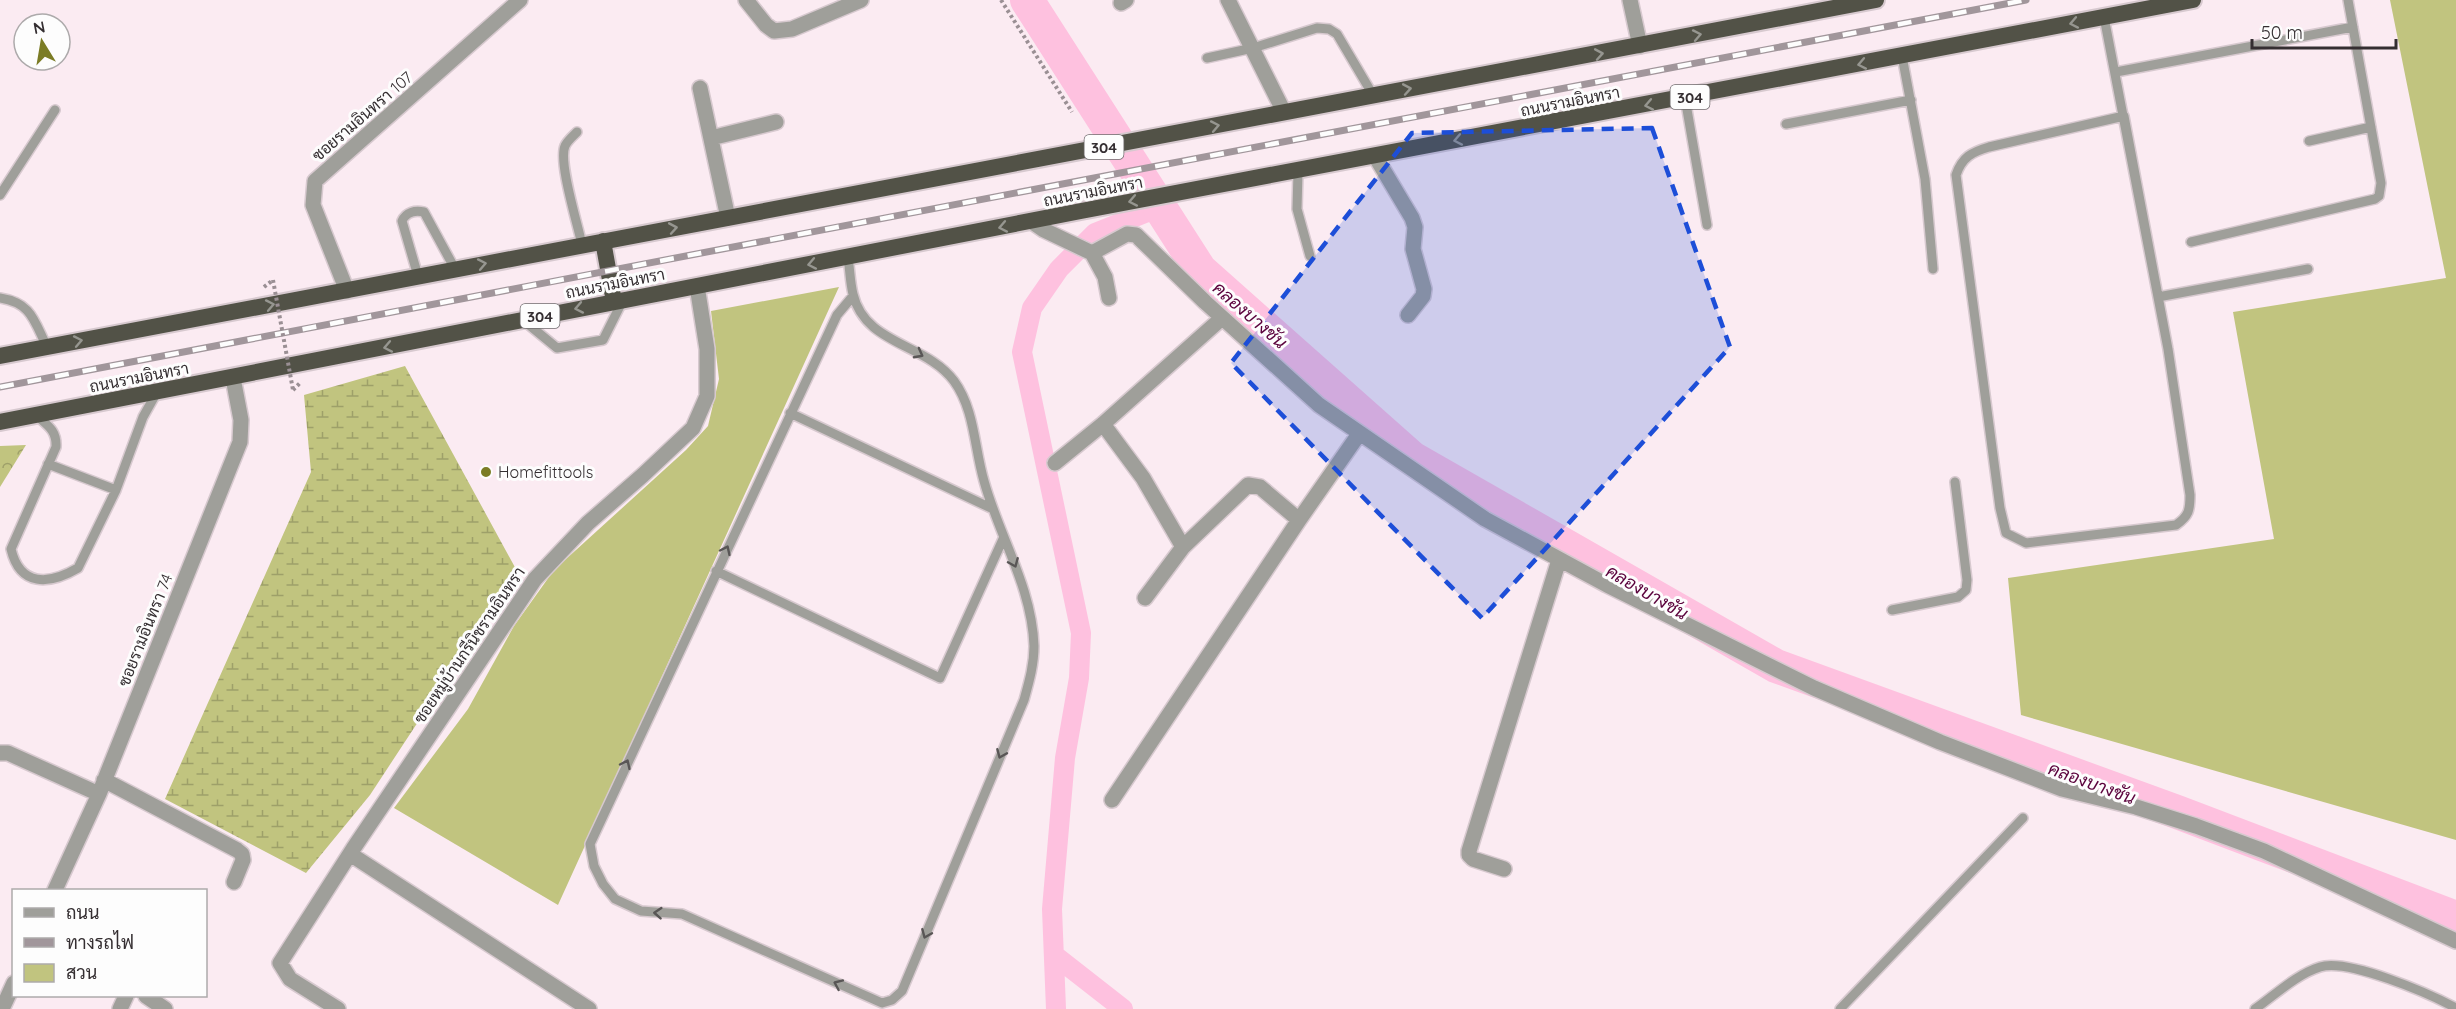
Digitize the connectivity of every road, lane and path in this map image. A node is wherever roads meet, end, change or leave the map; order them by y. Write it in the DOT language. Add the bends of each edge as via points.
graph roads {
  1 [pos="520,0"];
  2 [pos="746,0"];
  3 [pos="861,0"];
  4 [pos="1001,0"];
  5 [pos="1228,0"];
  6 [pos="1630,0"];
  7 [pos="1876,0"];
  8 [pos="2193,0"];
  9 [pos="2348,0"];
  10 [pos="1811,6"];
  11 [pos="2104,17"];
  12 [pos="2353,27"];
  13 [pos="1640,46"];
  14 [pos="1253,48"];
  15 [pos="1902,56"];
  16 [pos="1207,58"];
  17 [pos="2116,72"];
  18 [pos="700,88"];
  19 [pos="1373,95"];
  20 [pos="1685,98"];
  21 [pos="1911,100"];
  22 [pos="54,110"];
  23 [pos="1072,112"];
  24 [pos="1284,112"];
  25 [pos="2124,116"];
  26 [pos="776,122"];
  27 [pos="1786,124"];
  28 [pos="2371,128"];
  29 [pos="577,132"];
  30 [pos="711,138"];
  31 [pos="2309,141"];
  32 [pos="1375,156"];
  33 [pos="1298,172"];
  34 [pos="0,195"];
  35 [pos="728,218"];
  36 [pos="1031,221"];
  37 [pos="1707,225"];
  38 [pos="603,241"];
  39 [pos="2192,242"];
  40 [pos="582,245"];
  41 [pos="1089,251"];
  42 [pos="1310,256"];
  43 [pos="848,258"];
  44 [pos="455,269"];
  45 [pos="1933,269"];
  46 [pos="2308,269"];
  47 [pos="418,276"];
  48 [pos="273,280"];
  49 [pos="697,286"];
  50 [pos="347,291"];
  51 [pos="853,296"];
  52 [pos="2158,297"];
  53 [pos="0,298"];
  54 [pos="1109,298"];
  55 [pos="618,301"];
  56 [pos="1408,315"];
  57 [pos="1222,318"];
  58 [pos="523,319"];
  59 [pos="47,347"];
  60 [pos="2168,349"];
  61 [pos="0,356"];
  62 [pos="233,378"];
  63 [pos="293,390"];
  64 [pos="157,392"];
  65 [pos="790,413"];
  66 [pos="36,415"];
  67 [pos="0,422"];
  68 [pos="1103,424"];
  69 [pos="1359,434"];
  70 [pos="1055,463"];
  71 [pos="48,464"];
  72 [pos="1955,482"];
  73 [pos="116,490"];
  74 [pos="993,509"];
  75 [pos="1299,520"];
  76 [pos="1003,539"];
  77 [pos="1183,547"];
  78 [pos="1559,560"];
  79 [pos="717,571"];
  80 [pos="1145,598"];
  81 [pos="1892,610"];
  82 [pos="0,753"];
  83 [pos="101,787"];
  84 [pos="1112,800"];
  85 [pos="2023,818"];
  86 [pos="350,854"];
  87 [pos="1504,869"];
  88 [pos="234,882"];
  89 [pos="56,889"];
  90 [pos="2456,941"];
  91 [pos="12,987"];
  92 [pos="147,997"];
  93 [pos="2456,1008"];
  94 [pos="2,1009"];
  95 [pos="165,1009"];
  96 [pos="338,1009"];
  97 [pos="589,1009"];
  98 [pos="1840,1009"];
  99 [pos="2255,1009"];
  1 -- 50 [label="street, ซอยรามอินทรา 107" via="315,181 313,205"];
  2 -- 3 [label="street" via="774,31 792,29"];
  4 -- 23 [label="path"];
  5 -- 14 [label="street"];
  6 -- 13 [label="street"];
  7 -- 10 [label="highway, 304"];
  8 -- 11 [label="highway, ถนนรามอินทรา / 304"];
  9 -- 12 [label="lane"];
  13 -- 10 [label="highway, 304, one-way"];
  11 -- 15 [label="highway, ถนนรามอินทรา / 304, one-way"];
  11 -- 17 [label="lane"];
  12 -- 17 [label="lane"];
  12 -- 28 [label="lane"];
  19 -- 13 [label="highway, 304, one-way"];
  14 -- 16 [label="lane"];
  14 -- 19 [label="lane" via="1317,28 1329,29 1337,34"];
  14 -- 24 [label="street"];
  15 -- 20 [label="highway, ถนนรามอินทรา / 304, one-way"];
  15 -- 21 [label="lane"];
  17 -- 25 [label="lane"];
  18 -- 30 [label="street"];
  19 -- 24 [label="highway, 304"];
  20 -- 32 [label="highway, ถนนรามอินทรา / 304, one-way"];
  20 -- 37 [label="lane"];
  21 -- 27 [label="lane"];
  21 -- 45 [label="lane" via="1925,179"];
  22 -- 34 [label="lane"];
  35 -- 24 [label="highway, 304, one-way"];
  25 -- 52 [label="lane"];
  25 -- 60 [label="lane"];
  25 -- 60 [label="lane" via="1972,152 1960,163 1956,174 2006,533 2026,543 2176,525 2185,519 2190,512 2190,495"];
  26 -- 30 [label="street"];
  28 -- 31 [label="lane"];
  28 -- 39 [label="lane" via="2381,183 2375,199"];
  29 -- 40 [label="lane" via="564,152"];
  30 -- 35 [label="street"];
  32 -- 33 [label="highway, ถนนรามอินทรา / 304"];
  32 -- 56 [label="street" via="1415,227 1413,249 1424,289"];
  33 -- 36 [label="highway, ถนนรามอินทรา / 304, one-way"];
  33 -- 42 [label="lane" via="1297,209"];
  38 -- 35 [label="highway, 304, one-way"];
  36 -- 41 [label="street"];
  36 -- 43 [label="highway, ถนนรามอินทรา / 304, one-way"];
  38 -- 40 [label="highway, 304"];
  38 -- 55 [label="highway"];
  44 -- 40 [label="highway, 304, one-way"];
  41 -- 54 [label="street" via="1105,277"];
  41 -- 57 [label="street" via="1127,234 1136,235"];
  43 -- 49 [label="highway, ถนนรามอินทรา / 304, one-way"];
  43 -- 51 [label="lane"];
  44 -- 47 [label="highway, 304"];
  44 -- 47 [label="lane" via="424,212 411,212 402,221"];
  46 -- 52 [label="lane"];
  47 -- 50 [label="highway, 304"];
  48 -- 63 [label="path, bridge"];
  49 -- 55 [label="highway, ถนนรามอินทรา / 304"];
  49 -- 86 [label="street, ซอยหมู่บ้านกรีนิชรามอินทรา" via="707,349 707,396 693,428 588,523 535,579"];
  59 -- 50 [label="highway, 304, one-way"];
  51 -- 65 [label="lane" via="837,315"];
  51 -- 74 [label="lane, one-way" via="869,325 931,360 953,380 965,399"];
  52 -- 60 [label="lane"];
  53 -- 59 [label="lane" via="27,308"];
  55 -- 58 [label="highway, ถนนรามอินทรา / 304, one-way"];
  55 -- 58 [label="lane" via="603,340 557,348"];
  57 -- 68 [label="street"];
  57 -- 69 [label="street" via="1319,405"];
  58 -- 62 [label="highway, ถนนรามอินทรา / 304, one-way"];
  59 -- 61 [label="highway, 304"];
  62 -- 64 [label="highway, ถนนรามอินทรา / 304"];
  62 -- 83 [label="street, ซอยรามอินทรา 74" via="241,420 240,442"];
  64 -- 66 [label="highway, ถนนรามอินทรา / 304"];
  64 -- 73 [label="lane" via="143,417"];
  65 -- 74 [label="lane"];
  79 -- 65 [label="lane, one-way"];
  66 -- 67 [label="highway, ถนนรามอินทรา / 304"];
  66 -- 71 [label="lane" via="57,438"];
  68 -- 70 [label="street"];
  68 -- 77 [label="street" via="1143,477"];
  69 -- 75 [label="street"];
  69 -- 78 [label="street" via="1485,519"];
  71 -- 73 [label="lane"];
  71 -- 73 [label="lane" via="12,549 22,574 50,578 78,568"];
  72 -- 81 [label="lane" via="1966,590 1958,597"];
  74 -- 76 [label="lane"];
  75 -- 77 [label="street" via="1260,487 1248,485"];
  75 -- 84 [label="street"];
  76 -- 79 [label="lane" via="940,678"];
  76 -- 79 [label="lane, one-way" via="1029,608 1034,648 1032,671 1024,700 902,991 882,1004 682,914 641,911 615,899 594,866 590,844 599,821"];
  77 -- 80 [label="street"];
  78 -- 87 [label="street" via="1468,851 1473,859"];
  78 -- 90 [label="street" via="1754,659 1940,742 2062,789 2136,807 2264,851"];
  82 -- 83 [label="street"];
  83 -- 88 [label="street" via="237,850 243,860"];
  83 -- 89 [label="street, ซอยรามอินทรา 74"];
  85 -- 98 [label="lane"];
  86 -- 96 [label="street, ซอยหมู่บ้านกรีนิชรามอินทรา" via="280,963 290,979"];
  86 -- 97 [label="street"];
  91 -- 94 [label="street"];
  92 -- 95 [label="street"];
  93 -- 99 [label="lane" via="2424,991 2324,965 2308,971"];
}
